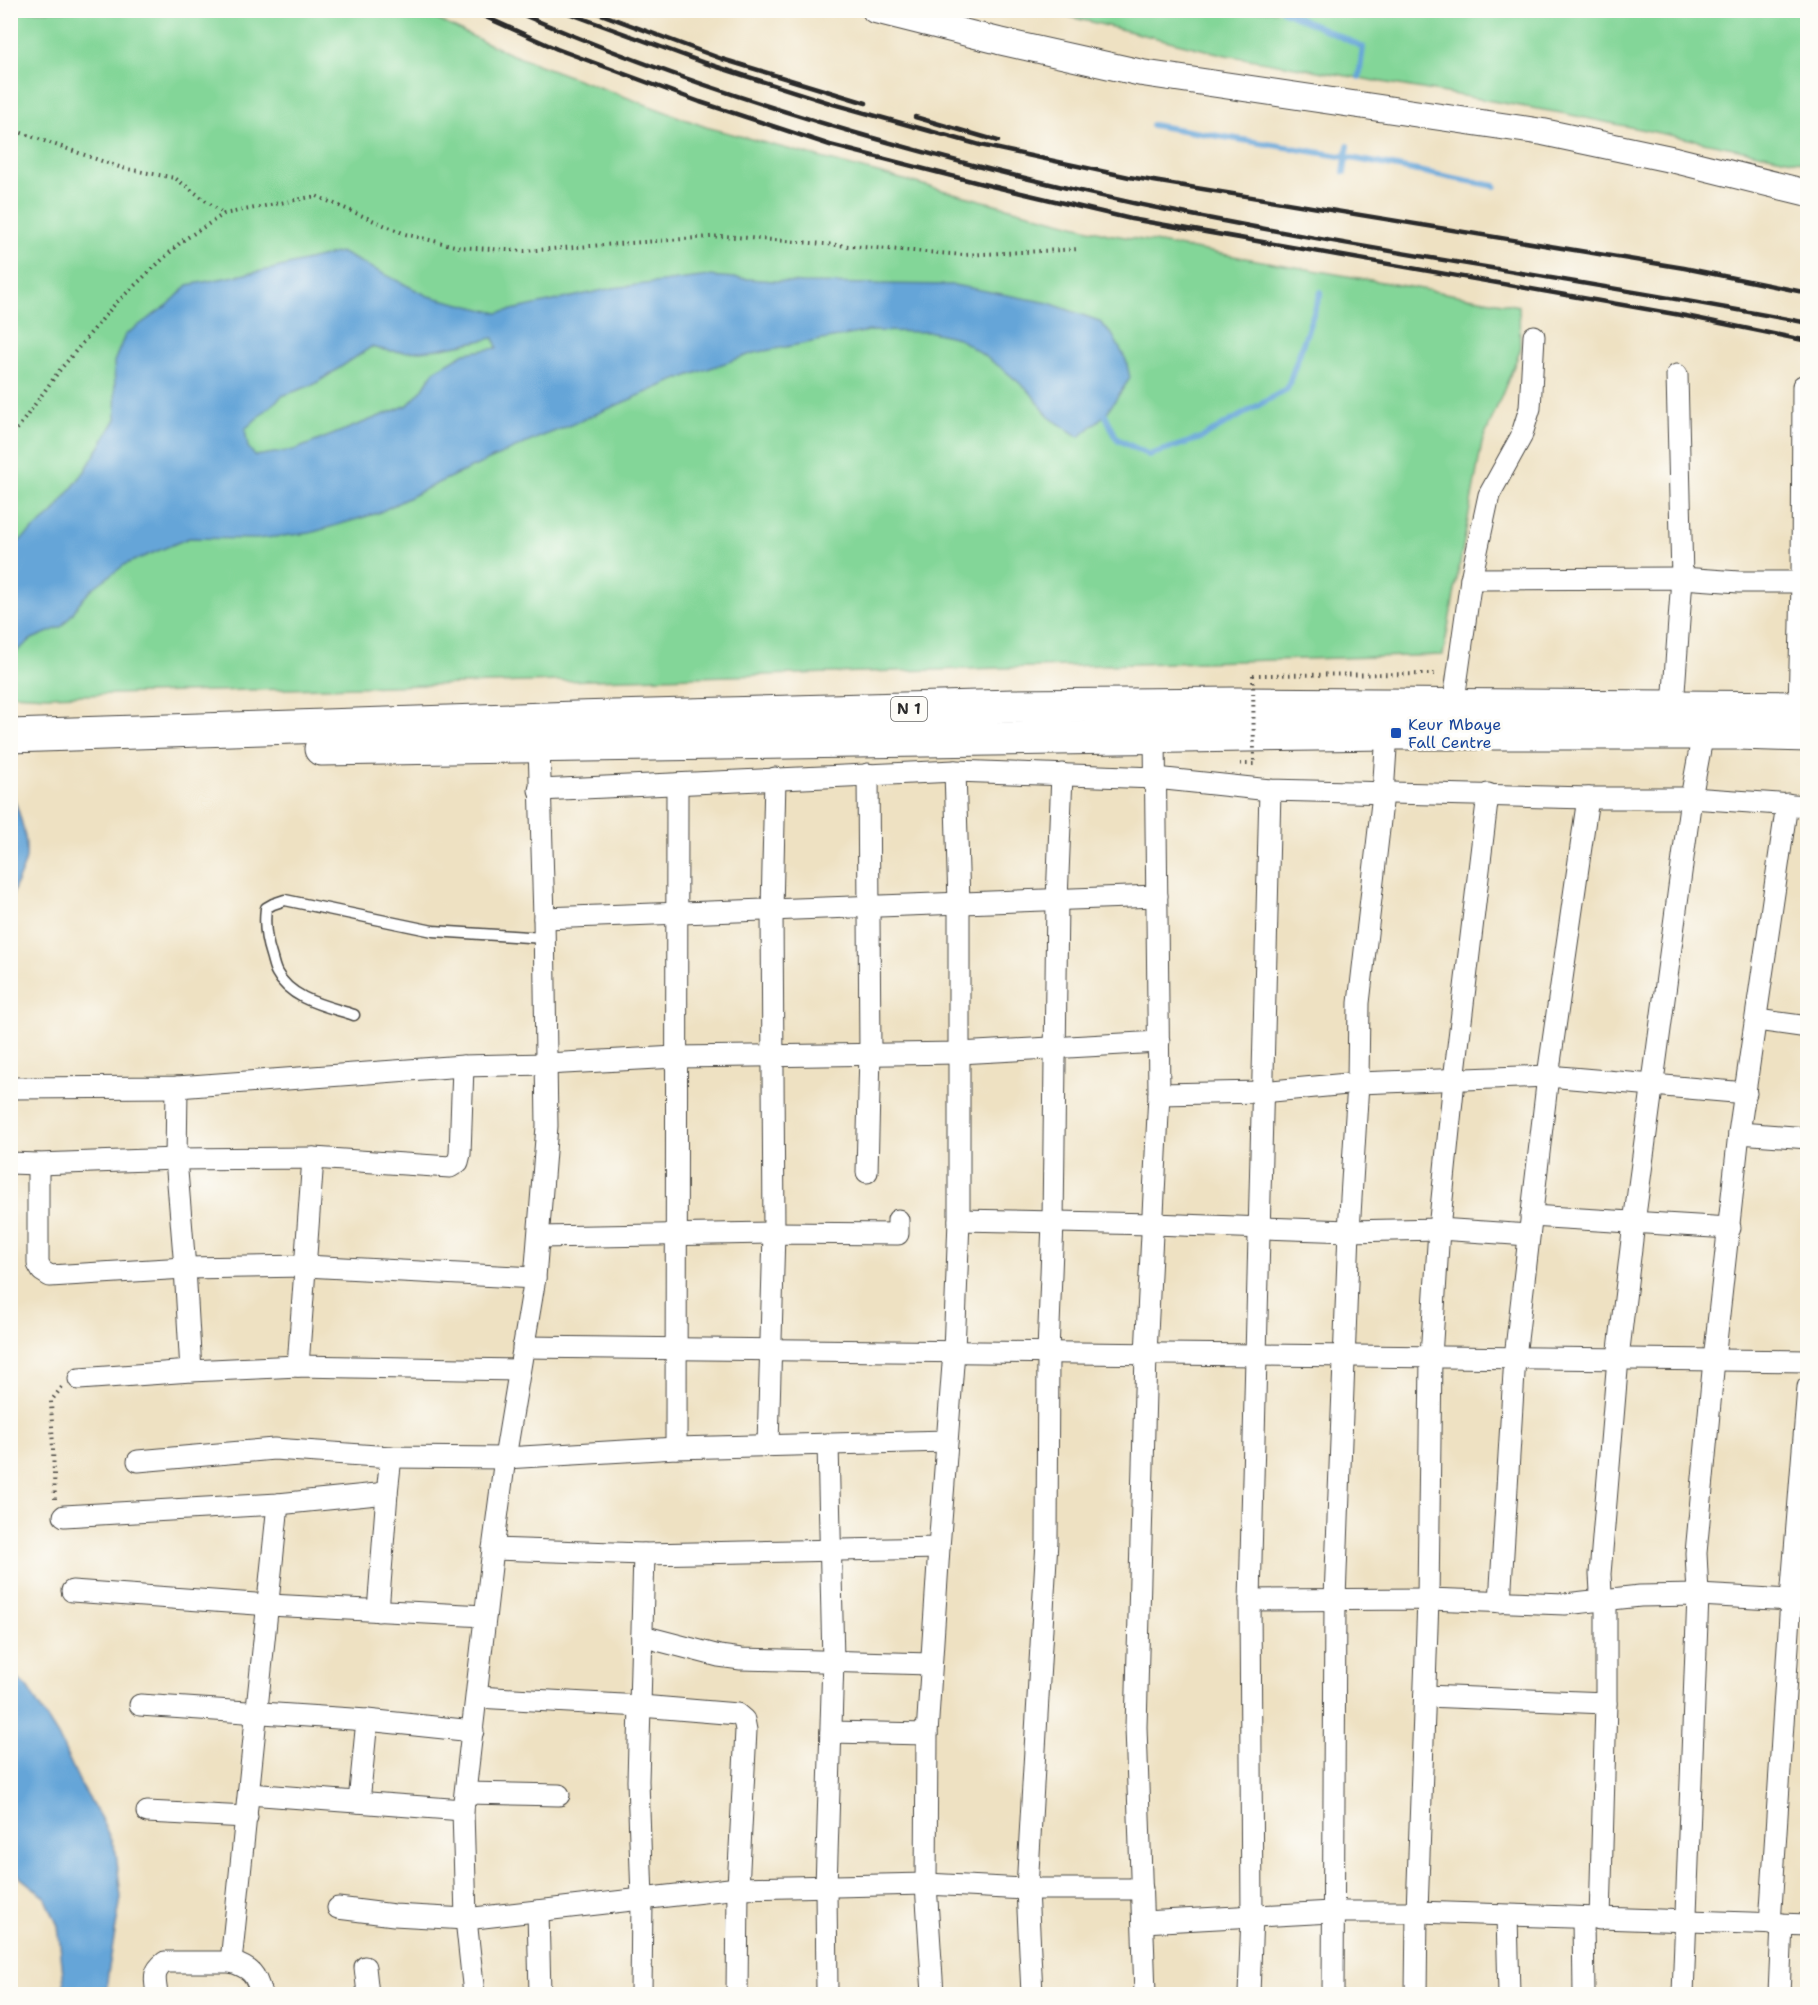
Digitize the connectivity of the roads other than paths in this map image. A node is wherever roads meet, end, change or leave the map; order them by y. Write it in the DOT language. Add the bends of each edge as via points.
graph roads {
  1 [pos="875,10"];
  2 [pos="1808,193"];
  3 [pos="1534,336"];
  4 [pos="1677,375"];
  5 [pos="1803,386"];
  6 [pos="1682,578"];
  7 [pos="1471,579"];
  8 [pos="1805,582"];
  9 [pos="1673,706"];
  10 [pos="1453,707"];
  11 [pos="1805,717"];
  12 [pos="1388,733"];
  13 [pos="1702,733"];
  14 [pos="1155,737"];
  15 [pos="539,745"];
  16 [pos="12,746"];
  17 [pos="955,771"];
  18 [pos="868,774"];
  19 [pos="1062,774"];
  20 [pos="775,778"];
  21 [pos="1156,778"];
  22 [pos="677,784"];
  23 [pos="539,790"];
  24 [pos="1270,790"];
  25 [pos="1383,794"];
  26 [pos="1488,794"];
  27 [pos="1588,798"];
  28 [pos="1691,798"];
  29 [pos="1797,805"];
  30 [pos="1157,896"];
  31 [pos="1058,900"];
  32 [pos="959,904"];
  33 [pos="868,907"];
  34 [pos="772,910"];
  35 [pos="676,914"];
  36 [pos="544,928"];
  37 [pos="354,1015"];
  38 [pos="1756,1020"];
  39 [pos="1808,1027"];
  40 [pos="1159,1042"];
  41 [pos="1057,1048"];
  42 [pos="870,1053"];
  43 [pos="959,1053"];
  44 [pos="774,1055"];
  45 [pos="676,1057"];
  46 [pos="546,1064"];
  47 [pos="464,1066"];
  48 [pos="1548,1076"];
  49 [pos="1454,1080"];
  50 [pos="1358,1083"];
  51 [pos="1651,1083"];
  52 [pos="177,1087"];
  53 [pos="10,1088"];
  54 [pos="1262,1092"];
  55 [pos="1746,1092"];
  56 [pos="1159,1094"];
  57 [pos="1739,1133"];
  58 [pos="1808,1138"];
  59 [pos="313,1158"];
  60 [pos="176,1159"];
  61 [pos="10,1163"];
  62 [pos="38,1164"];
  63 [pos="867,1172"];
  64 [pos="898,1220"];
  65 [pos="959,1220"];
  66 [pos="1053,1221"];
  67 [pos="1634,1223"];
  68 [pos="1153,1224"];
  69 [pos="1530,1226"];
  70 [pos="1258,1227"];
  71 [pos="1730,1228"];
  72 [pos="1439,1229"];
  73 [pos="1349,1231"];
  74 [pos="774,1233"];
  75 [pos="675,1234"];
  76 [pos="539,1237"];
  77 [pos="305,1266"];
  78 [pos="185,1268"];
  79 [pos="535,1278"];
  80 [pos="523,1347"];
  81 [pos="675,1348"];
  82 [pos="770,1349"];
  83 [pos="954,1352"];
  84 [pos="1048,1352"];
  85 [pos="1146,1354"];
  86 [pos="1256,1355"];
  87 [pos="1344,1356"];
  88 [pos="1431,1357"];
  89 [pos="1515,1358"];
  90 [pos="1618,1359"];
  91 [pos="1714,1359"];
  92 [pos="1808,1361"];
  93 [pos="298,1366"];
  94 [pos="519,1370"];
  95 [pos="191,1371"];
  96 [pos="79,1379"];
  97 [pos="1808,1387"];
  98 [pos="947,1441"];
  99 [pos="828,1444"];
  100 [pos="768,1445"];
  101 [pos="676,1448"];
  102 [pos="392,1457"];
  103 [pos="505,1458"];
  104 [pos="138,1461"];
  105 [pos="387,1493"];
  106 [pos="279,1504"];
  107 [pos="64,1516"];
  108 [pos="939,1548"];
  109 [pos="493,1549"];
  110 [pos="831,1550"];
  111 [pos="644,1554"];
  112 [pos="72,1591"];
  113 [pos="1698,1595"];
  114 [pos="1335,1598"];
  115 [pos="1428,1599"];
  116 [pos="1250,1600"];
  117 [pos="1605,1601"];
  118 [pos="1799,1601"];
  119 [pos="1500,1602"];
  120 [pos="269,1605"];
  121 [pos="378,1611"];
  122 [pos="485,1616"];
  123 [pos="642,1636"];
  124 [pos="833,1661"];
  125 [pos="931,1664"];
  126 [pos="1425,1696"];
  127 [pos="477,1697"];
  128 [pos="1606,1703"];
  129 [pos="140,1705"];
  130 [pos="641,1706"];
  131 [pos="256,1713"];
  132 [pos="367,1720"];
  133 [pos="473,1731"];
  134 [pos="831,1732"];
  135 [pos="927,1734"];
  136 [pos="249,1794"];
  137 [pos="559,1795"];
  138 [pos="359,1802"];
  139 [pos="465,1802"];
  140 [pos="147,1812"];
  141 [pos="247,1817"];
  142 [pos="926,1884"];
  143 [pos="826,1887"];
  144 [pos="738,1888"];
  145 [pos="1027,1889"];
  146 [pos="1142,1889"];
  147 [pos="642,1899"];
  148 [pos="338,1908"];
  149 [pos="537,1911"];
  150 [pos="1332,1912"];
  151 [pos="1417,1912"];
  152 [pos="1252,1915"];
  153 [pos="1507,1916"];
  154 [pos="466,1919"];
  155 [pos="1592,1919"];
  156 [pos="1687,1921"];
  157 [pos="1143,1922"];
  158 [pos="1776,1924"];
  159 [pos="1808,1925"];
  160 [pos="231,1962"];
  161 [pos="365,1967"];
  162 [pos="157,1995"];
  163 [pos="261,1995"];
  164 [pos="368,1995"];
  165 [pos="474,1995"];
  166 [pos="540,1995"];
  167 [pos="641,1995"];
  168 [pos="736,1995"];
  169 [pos="827,1995"];
  170 [pos="933,1995"];
  171 [pos="1032,1995"];
  172 [pos="1145,1995"];
  173 [pos="1249,1995"];
  174 [pos="1333,1995"];
  175 [pos="1416,1995"];
  176 [pos="1509,1995"];
  177 [pos="1584,1995"];
  178 [pos="1683,1995"];
  179 [pos="1779,1995"];
  1 -- 2 [label="street" via="1142,73 1543,132"];
  3 -- 7 [label="street" via="1530,408 1521,437 1489,495"];
  4 -- 6 [label="street"];
  5 -- 8 [label="street"];
  6 -- 7 [label="street"];
  6 -- 8 [label="street"];
  6 -- 9 [label="street"];
  7 -- 10 [label="street"];
  8 -- 11 [label="street"];
  9 -- 10 [label="highway, N 1"];
  9 -- 11 [label="highway, N 1"];
  10 -- 16 [label="highway, N 1" via="1014,706 123,734"];
  11 -- 13 [label="highway, N 1"];
  12 -- 13 [label="highway, N 1"];
  12 -- 14 [label="highway, N 1"];
  12 -- 25 [label="street"];
  13 -- 28 [label="street"];
  14 -- 15 [label="highway, N 1"];
  14 -- 21 [label="street"];
  15 -- 16 [label="highway, N 1"];
  15 -- 23 [label="street"];
  17 -- 18 [label="street"];
  17 -- 19 [label="street"];
  17 -- 32 [label="street"];
  18 -- 20 [label="street"];
  18 -- 33 [label="street"];
  19 -- 21 [label="street"];
  19 -- 31 [label="street"];
  20 -- 22 [label="street"];
  20 -- 34 [label="street"];
  21 -- 24 [label="street"];
  21 -- 30 [label="street"];
  22 -- 23 [label="street"];
  22 -- 35 [label="street"];
  23 -- 36 [label="street"];
  24 -- 25 [label="street"];
  24 -- 54 [label="street"];
  25 -- 26 [label="street"];
  25 -- 50 [label="street" via="1359,1004"];
  26 -- 27 [label="street"];
  26 -- 49 [label="street"];
  27 -- 28 [label="street"];
  27 -- 48 [label="street"];
  28 -- 29 [label="street"];
  28 -- 51 [label="street"];
  29 -- 38 [label="street"];
  30 -- 31 [label="street"];
  30 -- 40 [label="street"];
  31 -- 32 [label="street"];
  31 -- 41 [label="street"];
  32 -- 33 [label="street"];
  32 -- 43 [label="street"];
  33 -- 34 [label="street"];
  33 -- 42 [label="street"];
  34 -- 35 [label="street"];
  34 -- 44 [label="street"];
  35 -- 36 [label="street"];
  35 -- 45 [label="street"];
  36 -- 37 [label="lane" via="433,931 285,900 266,909 268,945 277,973 289,988 303,998"];
  36 -- 46 [label="street"];
  38 -- 39 [label="street"];
  38 -- 55 [label="street"];
  40 -- 41 [label="street"];
  40 -- 56 [label="street"];
  41 -- 43 [label="street"];
  41 -- 66 [label="street"];
  42 -- 43 [label="street"];
  42 -- 44 [label="street"];
  42 -- 63 [label="street"];
  43 -- 65 [label="street"];
  44 -- 45 [label="street"];
  44 -- 74 [label="street"];
  45 -- 46 [label="street"];
  45 -- 75 [label="street"];
  46 -- 47 [label="street"];
  46 -- 76 [label="street" via="547,1126"];
  47 -- 52 [label="street"];
  47 -- 59 [label="street" via="460,1154 458,1162 450,1167"];
  48 -- 49 [label="street"];
  48 -- 51 [label="street"];
  48 -- 69 [label="street"];
  49 -- 50 [label="street"];
  49 -- 72 [label="street"];
  50 -- 54 [label="street"];
  50 -- 73 [label="street"];
  51 -- 55 [label="street"];
  51 -- 67 [label="street"];
  52 -- 53 [label="street"];
  52 -- 60 [label="street"];
  54 -- 56 [label="street"];
  54 -- 70 [label="street"];
  55 -- 57 [label="street"];
  56 -- 68 [label="street"];
  57 -- 58 [label="street"];
  57 -- 71 [label="street"];
  59 -- 60 [label="street"];
  59 -- 77 [label="street"];
  60 -- 62 [label="street"];
  60 -- 78 [label="street"];
  61 -- 62 [label="street"];
  62 -- 78 [label="street" via="38,1264 42,1271 50,1276"];
  64 -- 74 [label="street" via="898,1234"];
  65 -- 66 [label="street"];
  65 -- 83 [label="street"];
  66 -- 68 [label="street"];
  66 -- 84 [label="street"];
  67 -- 69 [label="street"];
  67 -- 71 [label="street"];
  67 -- 90 [label="street"];
  68 -- 70 [label="street"];
  68 -- 85 [label="street"];
  69 -- 72 [label="street"];
  69 -- 89 [label="street"];
  70 -- 73 [label="street"];
  70 -- 86 [label="street"];
  71 -- 91 [label="street"];
  72 -- 73 [label="street"];
  72 -- 88 [label="street"];
  73 -- 87 [label="street"];
  74 -- 75 [label="street"];
  74 -- 82 [label="street"];
  75 -- 76 [label="street"];
  75 -- 81 [label="street"];
  76 -- 79 [label="street"];
  77 -- 78 [label="street"];
  77 -- 79 [label="street"];
  77 -- 93 [label="street"];
  78 -- 95 [label="street"];
  79 -- 80 [label="street"];
  80 -- 81 [label="street"];
  80 -- 94 [label="street"];
  81 -- 82 [label="street"];
  81 -- 101 [label="street"];
  82 -- 83 [label="street"];
  82 -- 100 [label="street"];
  83 -- 84 [label="street"];
  83 -- 98 [label="street"];
  84 -- 85 [label="street"];
  84 -- 145 [label="street" via="1047,1541"];
  85 -- 86 [label="street"];
  85 -- 146 [label="street" via="1136,1727"];
  86 -- 87 [label="street"];
  86 -- 116 [label="street"];
  87 -- 88 [label="street"];
  87 -- 114 [label="street"];
  88 -- 89 [label="street"];
  88 -- 115 [label="street"];
  89 -- 90 [label="street"];
  89 -- 119 [label="street"];
  90 -- 91 [label="street"];
  90 -- 117 [label="street" via="1600,1574"];
  91 -- 92 [label="street"];
  91 -- 113 [label="street" via="1696,1553"];
  93 -- 94 [label="street"];
  93 -- 95 [label="street"];
  94 -- 103 [label="street"];
  95 -- 96 [label="street"];
  97 -- 118 [label="street"];
  98 -- 99 [label="street"];
  98 -- 108 [label="street"];
  99 -- 100 [label="street"];
  99 -- 110 [label="street"];
  100 -- 101 [label="street"];
  101 -- 103 [label="street"];
  102 -- 103 [label="street"];
  102 -- 104 [label="street" via="274,1449"];
  102 -- 105 [label="street"];
  103 -- 109 [label="street"];
  105 -- 106 [label="street"];
  105 -- 121 [label="street"];
  106 -- 107 [label="street"];
  106 -- 120 [label="street"];
  108 -- 110 [label="street"];
  108 -- 125 [label="street"];
  109 -- 111 [label="street"];
  109 -- 122 [label="street"];
  110 -- 111 [label="street"];
  110 -- 124 [label="street"];
  111 -- 123 [label="street"];
  112 -- 120 [label="street"];
  113 -- 117 [label="street"];
  113 -- 118 [label="street"];
  113 -- 156 [label="street"];
  114 -- 115 [label="street"];
  114 -- 116 [label="street"];
  114 -- 150 [label="street"];
  115 -- 119 [label="street"];
  115 -- 126 [label="street"];
  116 -- 152 [label="street"];
  117 -- 119 [label="street"];
  117 -- 128 [label="street"];
  118 -- 158 [label="street"];
  120 -- 121 [label="street"];
  120 -- 131 [label="street"];
  121 -- 122 [label="street"];
  122 -- 127 [label="street"];
  123 -- 124 [label="street" via="741,1659"];
  123 -- 130 [label="street"];
  124 -- 125 [label="street"];
  124 -- 134 [label="street"];
  125 -- 135 [label="street"];
  126 -- 128 [label="street"];
  126 -- 151 [label="street"];
  127 -- 130 [label="street"];
  127 -- 133 [label="street"];
  128 -- 155 [label="street"];
  129 -- 131 [label="street"];
  130 -- 144 [label="street" via="736,1714 744,1720"];
  130 -- 147 [label="street" via="638,1781"];
  131 -- 132 [label="street"];
  131 -- 136 [label="street"];
  132 -- 133 [label="street"];
  132 -- 138 [label="street"];
  133 -- 139 [label="street"];
  134 -- 135 [label="street"];
  134 -- 143 [label="street"];
  135 -- 142 [label="street"];
  136 -- 138 [label="street"];
  136 -- 141 [label="street"];
  137 -- 139 [label="street"];
  138 -- 139 [label="street"];
  139 -- 154 [label="street"];
  140 -- 141 [label="street"];
  141 -- 160 [label="street"];
  142 -- 143 [label="street"];
  142 -- 145 [label="street"];
  142 -- 170 [label="street"];
  143 -- 144 [label="street"];
  143 -- 169 [label="street"];
  144 -- 147 [label="street"];
  144 -- 168 [label="street"];
  145 -- 146 [label="street"];
  145 -- 171 [label="street"];
  146 -- 157 [label="street"];
  147 -- 149 [label="street"];
  147 -- 167 [label="street"];
  148 -- 154 [label="street"];
  149 -- 154 [label="street"];
  149 -- 166 [label="street"];
  150 -- 151 [label="street"];
  150 -- 152 [label="street"];
  150 -- 174 [label="street"];
  151 -- 153 [label="street"];
  151 -- 175 [label="street"];
  152 -- 157 [label="street"];
  152 -- 173 [label="street"];
  153 -- 155 [label="street"];
  153 -- 176 [label="street"];
  154 -- 165 [label="street"];
  155 -- 156 [label="street"];
  155 -- 177 [label="street"];
  156 -- 158 [label="street"];
  156 -- 178 [label="street"];
  157 -- 172 [label="street"];
  158 -- 159 [label="street"];
  158 -- 179 [label="street"];
  160 -- 162 [label="street" via="165,1962 157,1968 155,1976"];
  160 -- 163 [label="street" via="252,1972"];
  161 -- 164 [label="street"];
}
